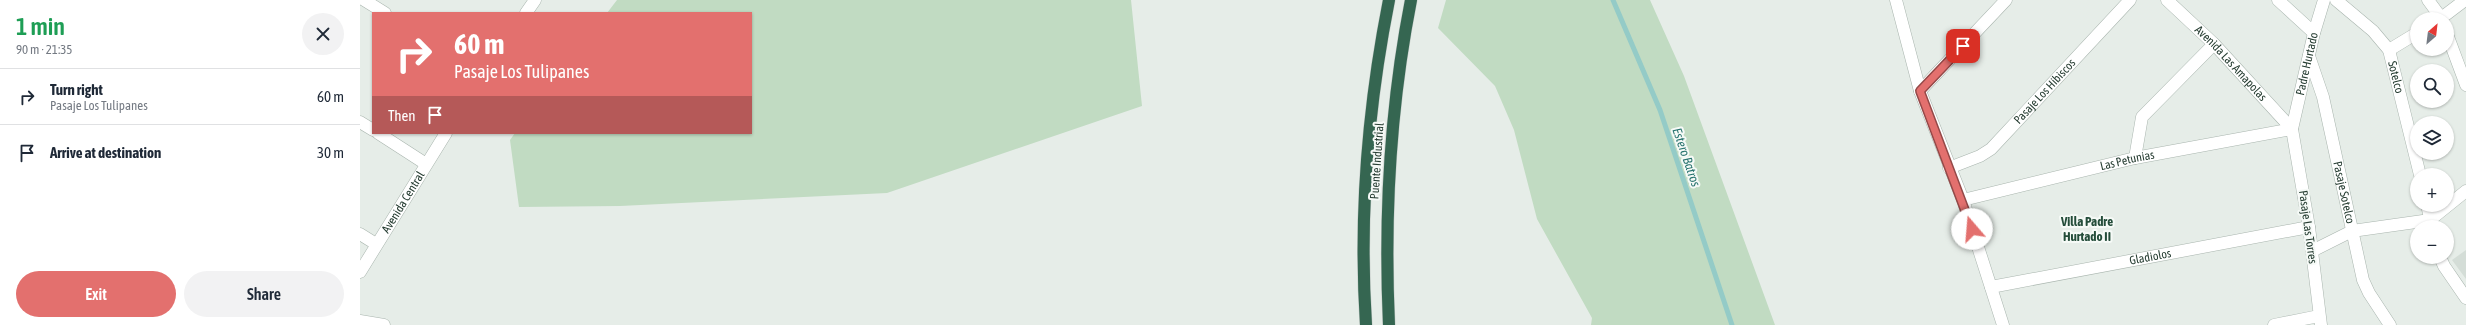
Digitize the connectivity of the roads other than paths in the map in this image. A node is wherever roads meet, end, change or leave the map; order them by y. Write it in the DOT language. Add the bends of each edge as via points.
graph roads {
  1 [pos="364,0"];
  2 [pos="535,0"];
  3 [pos="1389,0"];
  4 [pos="1411,0"];
  5 [pos="1896,0"];
  6 [pos="2006,0"];
  7 [pos="2130,0"];
  8 [pos="2167,0"];
  9 [pos="2278,0"];
  10 [pos="2324,0"];
  11 [pos="2336,0"];
  12 [pos="2428,0"];
  13 [pos="2465,0"];
  14 [pos="383,12"];
  15 [pos="527,12"];
  16 [pos="2436,12"];
  17 [pos="2450,12"];
  18 [pos="2314,33"];
  19 [pos="2410,37"];
  20 [pos="2214,44"];
  21 [pos="2389,50"];
  22 [pos="2454,52"];
  23 [pos="2309,56"];
  24 [pos="2465,81"];
  25 [pos="1920,91"];
  26 [pos="360,122"];
  27 [pos="372,129"];
  28 [pos="2292,129"];
  29 [pos="380,134"];
  30 [pos="445,134"];
  31 [pos="2135,158"];
  32 [pos="426,164"];
  33 [pos="1949,168"];
  34 [pos="2418,168"];
  35 [pos="2466,191"];
  36 [pos="1963,200"];
  37 [pos="2434,220"];
  38 [pos="2410,225"];
  39 [pos="2309,226"];
  40 [pos="2352,232"];
  41 [pos="360,234"];
  42 [pos="376,244"];
  43 [pos="2312,251"];
  44 [pos="2443,264"];
  45 [pos="360,272"];
  46 [pos="1991,287"];
  47 [pos="2466,298"];
  48 [pos="360,321"];
  49 [pos="2320,321"];
  50 [pos="384,325"];
  51 [pos="1366,325"];
  52 [pos="1389,325"];
  53 [pos="2003,325"];
  54 [pos="2274,325"];
  55 [pos="2390,325"];
  1 -- 14 [label="street"];
  2 -- 15 [label="street"];
  3 -- 51 [label="highway, Puente Industrial" via="1374,96 1366,200"];
  4 -- 52 [label="highway, Puente Industrial" via="1395,104 1388,200"];
  5 -- 25 [label="street"];
  6 -- 25 [label="street"];
  7 -- 33 [label="street, Pasaje Los Hibiscos" via="1991,149"];
  8 -- 20 [label="street, Avenida Las Amapolas"];
  9 -- 18 [label="street"];
  10 -- 18 [label="street, Padre Hurtado"];
  11 -- 21 [label="street, Sotelco" via="2373,31"];
  12 -- 16 [label="street"];
  13 -- 17 [label="street"];
  18 -- 23 [label="street, Padre Hurtado"];
  19 -- 21 [label="street"];
  20 -- 28 [label="street, Avenida Las Amapolas"];
  20 -- 31 [label="street" via="2142,117"];
  21 -- 34 [label="street, Sotelco"];
  22 -- 24 [label="street"];
  23 -- 28 [label="street, Padre Hurtado"];
  23 -- 40 [label="street, Pasaje Sotelco" via="2323,97"];
  25 -- 33 [label="street"];
  26 -- 27 [label="street"];
  28 -- 31 [label="street, Las Petunias"];
  28 -- 39 [label="street, Pasaje Las Torres"];
  29 -- 32 [label="street"];
  30 -- 32 [label="street, Avenida Central"];
  31 -- 36 [label="street, Las Petunias"];
  32 -- 42 [label="street, Avenida Central"];
  33 -- 36 [label="street"];
  35 -- 37 [label="street"];
  36 -- 46 [label="street"];
  38 -- 40 [label="street"];
  39 -- 43 [label="street, Pasaje Las Torres"];
  39 -- 46 [label="street, Gladiolos"];
  40 -- 43 [label="street"];
  40 -- 55 [label="street, Pasaje Sotelco" via="2369,293"];
  41 -- 42 [label="street"];
  42 -- 45 [label="street, Avenida Central"];
  43 -- 49 [label="street, Pasaje Las Torres"];
  44 -- 47 [label="street"];
  46 -- 53 [label="street"];
  48 -- 50 [label="street"];
  49 -- 54 [label="street"];
}
